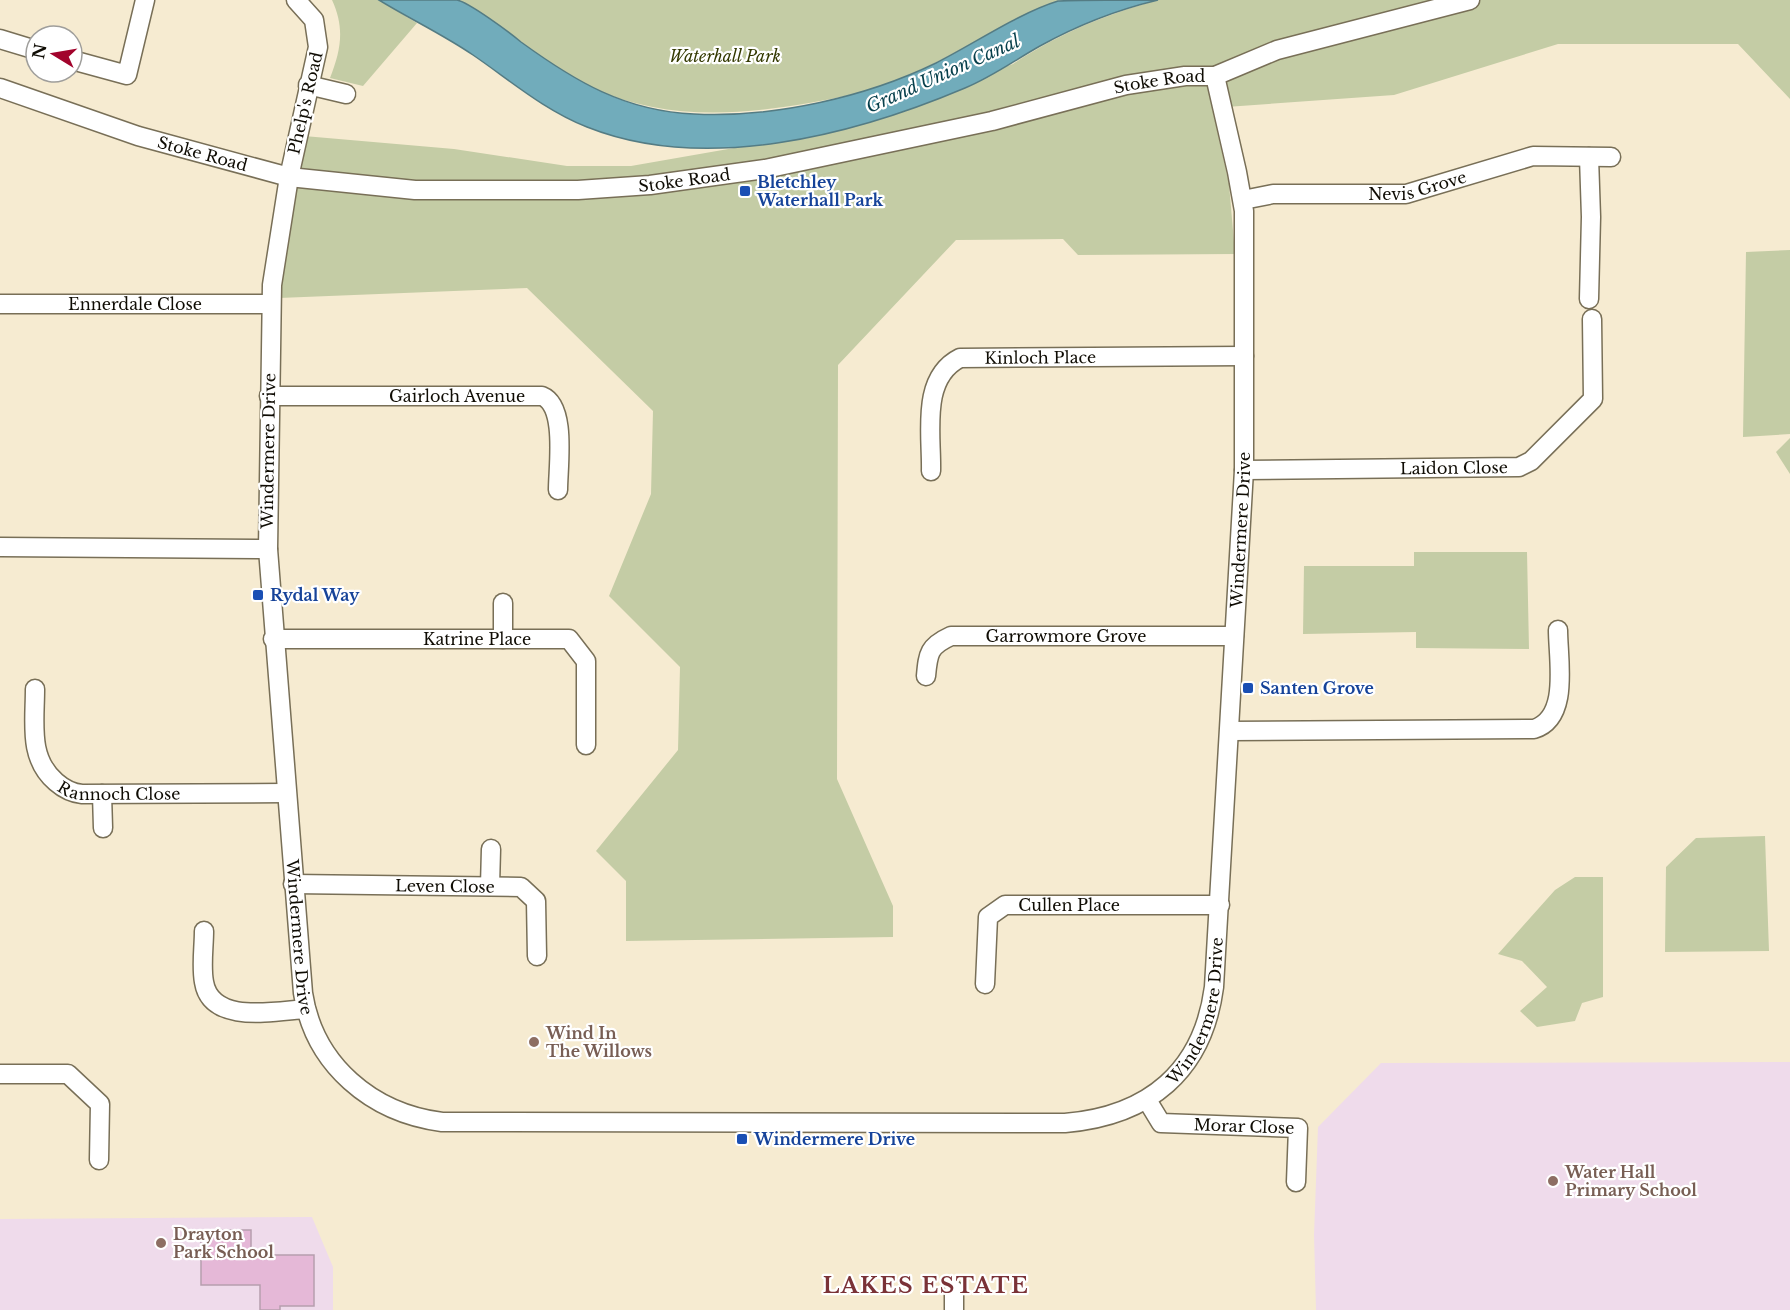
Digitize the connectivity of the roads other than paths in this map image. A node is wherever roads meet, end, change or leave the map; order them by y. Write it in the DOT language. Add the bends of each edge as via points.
graph roads {
  1 [pos="145,0"];
  2 [pos="296,0"];
  3 [pos="1470,0"];
  4 [pos="0,39"];
  5 [pos="24,46"];
  6 [pos="84,63"];
  7 [pos="1215,76"];
  8 [pos="308,86"];
  9 [pos="0,87"];
  10 [pos="346,94"];
  11 [pos="1589,157"];
  12 [pos="1611,157"];
  13 [pos="289,177"];
  14 [pos="1242,200"];
  15 [pos="1590,299"];
  16 [pos="0,304"];
  17 [pos="270,304"];
  18 [pos="1592,319"];
  19 [pos="1244,356"];
  20 [pos="269,396"];
  21 [pos="1244,470"];
  22 [pos="931,471"];
  23 [pos="558,490"];
  24 [pos="0,547"];
  25 [pos="268,549"];
  26 [pos="503,603"];
  27 [pos="1558,630"];
  28 [pos="1234,636"];
  29 [pos="273,639"];
  30 [pos="503,639"];
  31 [pos="926,676"];
  32 [pos="35,689"];
  33 [pos="1230,731"];
  34 [pos="586,745"];
  35 [pos="102,794"];
  36 [pos="285,794"];
  37 [pos="103,828"];
  38 [pos="491,849"];
  39 [pos="293,884"];
  40 [pos="490,886"];
  41 [pos="1220,905"];
  42 [pos="204,931"];
  43 [pos="537,956"];
  44 [pos="985,984"];
  45 [pos="306,1009"];
  46 [pos="0,1074"];
  47 [pos="1147,1100"];
  48 [pos="99,1160"];
  49 [pos="1296,1182"];
  50 [pos="954,1290"];
  51 [pos="954,1310"];
  1 -- 6 [label="street" via="127,75"];
  2 -- 8 [label="street, Phelp's Road" via="311,14 318,39"];
  3 -- 7 [label="street, Stoke Road" via="1277,50"];
  4 -- 5 [label="street"];
  7 -- 13 [label="street, Stoke Road" via="1185,76 1126,85 953,130 765,169 650,185 578,190 415,190"];
  7 -- 14 [label="street, Windermere Drive"];
  8 -- 10 [label="street"];
  8 -- 13 [label="street, Phelp's Road"];
  9 -- 13 [label="street, Stoke Road" via="138,136"];
  11 -- 12 [label="street, Nevis Grove"];
  11 -- 14 [label="street, Nevis Grove" via="1533,156 1413,193 1273,194"];
  11 -- 15 [label="street"];
  13 -- 17 [label="street, Windermere Drive"];
  14 -- 19 [label="street, Windermere Drive"];
  16 -- 17 [label="street, Ennerdale Close"];
  17 -- 20 [label="street, Windermere Drive"];
  18 -- 21 [label="street, Laidon Close" via="1593,399 1531,461 1519,467"];
  19 -- 21 [label="street, Windermere Drive"];
  19 -- 22 [label="street, Kinloch Place" via="960,358 939,376 932,394"];
  20 -- 23 [label="street, Gairloch Avenue" via="542,396 551,402 558,416"];
  20 -- 25 [label="street, Windermere Drive"];
  21 -- 28 [label="street, Windermere Drive"];
  24 -- 25 [label="street"];
  25 -- 29 [label="street, Windermere Drive"];
  26 -- 30 [label="street"];
  27 -- 33 [label="street" via="1557,704 1549,722 1534,729"];
  28 -- 31 [label="street, Garrowmore Grove" via="951,636 937,643 928,656"];
  28 -- 33 [label="street, Windermere Drive"];
  29 -- 30 [label="street, Katrine Place"];
  29 -- 36 [label="street, Windermere Drive"];
  30 -- 34 [label="street, Katrine Place" via="569,639 586,661"];
  32 -- 35 [label="street, Rannoch Close" via="35,746 41,765 70,792"];
  33 -- 41 [label="street, Windermere Drive"];
  35 -- 36 [label="street, Rannoch Close"];
  35 -- 37 [label="street"];
  36 -- 39 [label="street, Windermere Drive"];
  38 -- 40 [label="street"];
  39 -- 40 [label="street, Leven Close"];
  39 -- 45 [label="street, Windermere Drive"];
  40 -- 43 [label="street, Leven Close" via="521,887 536,901"];
  41 -- 44 [label="street, Cullen Place" via="1005,905 988,917"];
  41 -- 47 [label="street, Windermere Drive" via="1207,1026 1182,1068"];
  42 -- 45 [label="street" via="204,982 207,994 216,1004 236,1011"];
  45 -- 47 [label="street, Windermere Drive" via="319,1042 344,1077 399,1112 442,1122 1053,1123 1110,1116"];
  46 -- 48 [label="street" via="68,1074 100,1104"];
  47 -- 49 [label="street, Morar Close" via="1161,1123 1298,1128"];
  50 -- 51 [label="street"];
}
